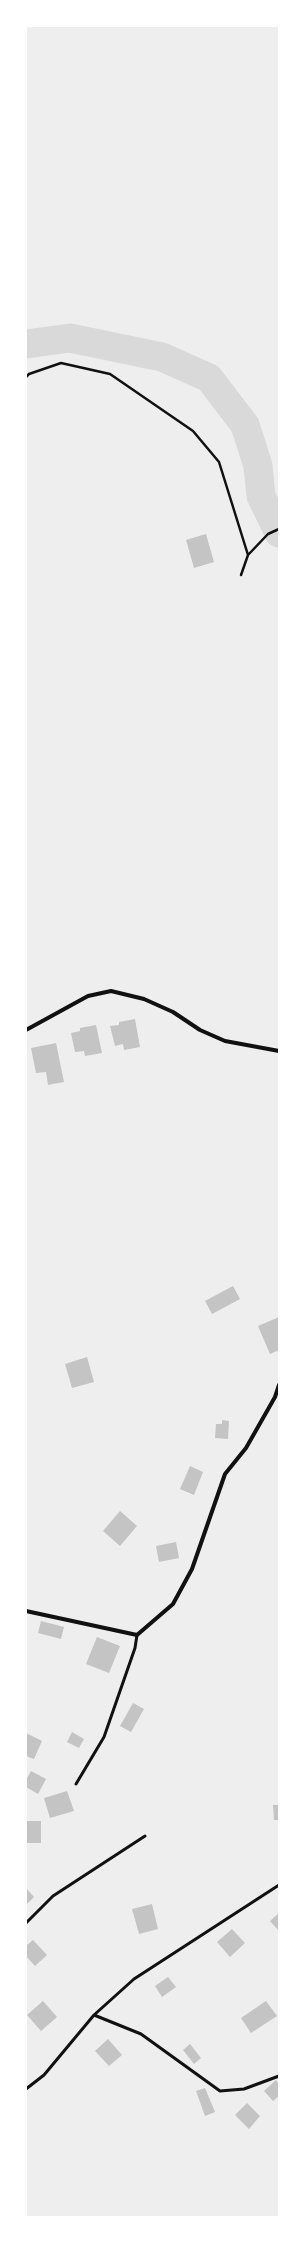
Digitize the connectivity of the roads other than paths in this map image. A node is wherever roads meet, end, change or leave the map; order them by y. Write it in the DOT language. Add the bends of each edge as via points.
graph roads {
  1 [pos="26,1030"];
  2 [pos="279,1051"];
  3 [pos="279,1385"];
  4 [pos="26,1611"];
  5 [pos="137,1635"];
  6 [pos="76,1784"];
  7 [pos="145,1836"];
  8 [pos="279,1885"];
  9 [pos="26,1923"];
  10 [pos="94,2015"];
  11 [pos="279,2076"];
  12 [pos="26,2089"];
  1 -- 2 [label="street" via="88,996 111,991 144,999 225,1041"];
  3 -- 5 [label="street" via="275,1398 246,1448 225,1474 192,1569 173,1604"];
  4 -- 5 [label="street"];
  5 -- 6 [label="lane" via="135,1648 104,1737"];
  7 -- 9 [label="lane" via="53,1896"];
  8 -- 10 [label="lane" via="134,1978"];
  10 -- 11 [label="lane" via="141,2034 220,2091 244,2089"];
  10 -- 12 [label="lane" via="44,2075"];
}
